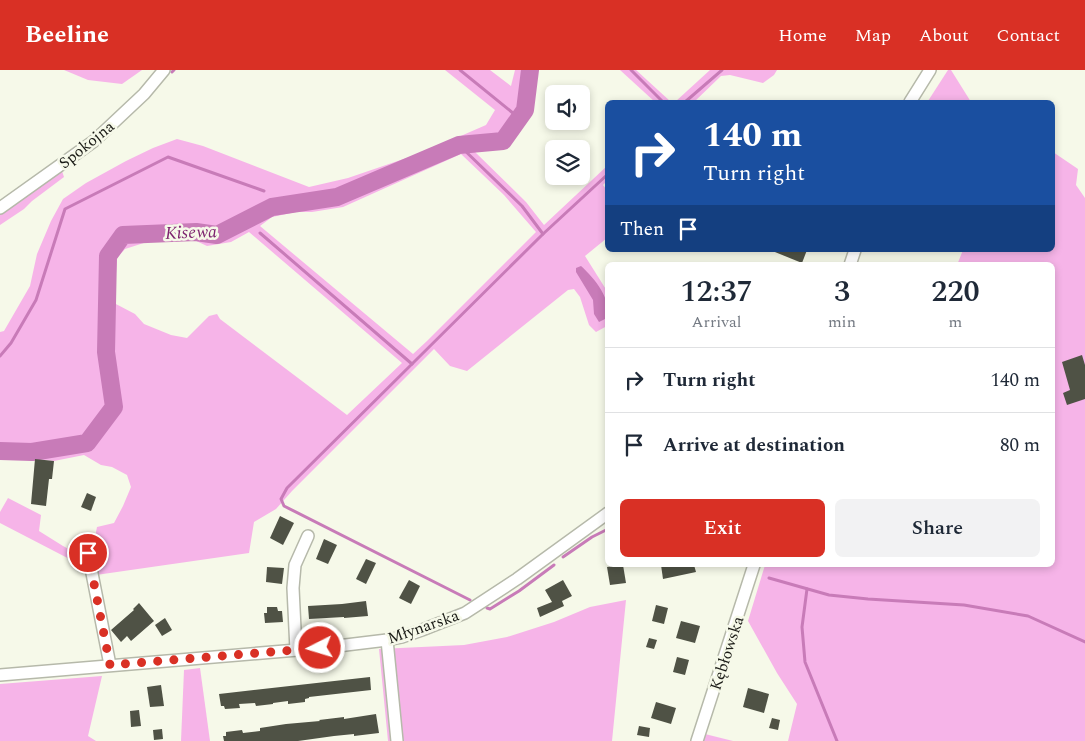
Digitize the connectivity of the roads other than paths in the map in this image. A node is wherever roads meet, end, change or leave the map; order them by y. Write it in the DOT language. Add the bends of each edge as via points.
graph roads {
  1 [pos="164,70"];
  2 [pos="930,70"];
  3 [pos="911,100"];
  4 [pos="0,208"];
  5 [pos="605,515"];
  6 [pos="308,536"];
  7 [pos="88,553"];
  8 [pos="753,567"];
  9 [pos="387,640"];
  10 [pos="296,650"];
  11 [pos="110,665"];
  12 [pos="0,675"];
  13 [pos="397,741"];
  14 [pos="697,741"];
  1 -- 4 [label="street, Spokojna" via="144,94 94,141"];
  2 -- 3 [label="street"];
  5 -- 9 [label="street, Młynarska" via="465,613"];
  6 -- 10 [label="street" via="295,565"];
  7 -- 11 [label="street"];
  8 -- 14 [label="street, Kębłowska"];
  9 -- 10 [label="street, Młynarska"];
  9 -- 13 [label="street"];
  10 -- 11 [label="street, Młynarska"];
  11 -- 12 [label="street, Młynarska"];
}
